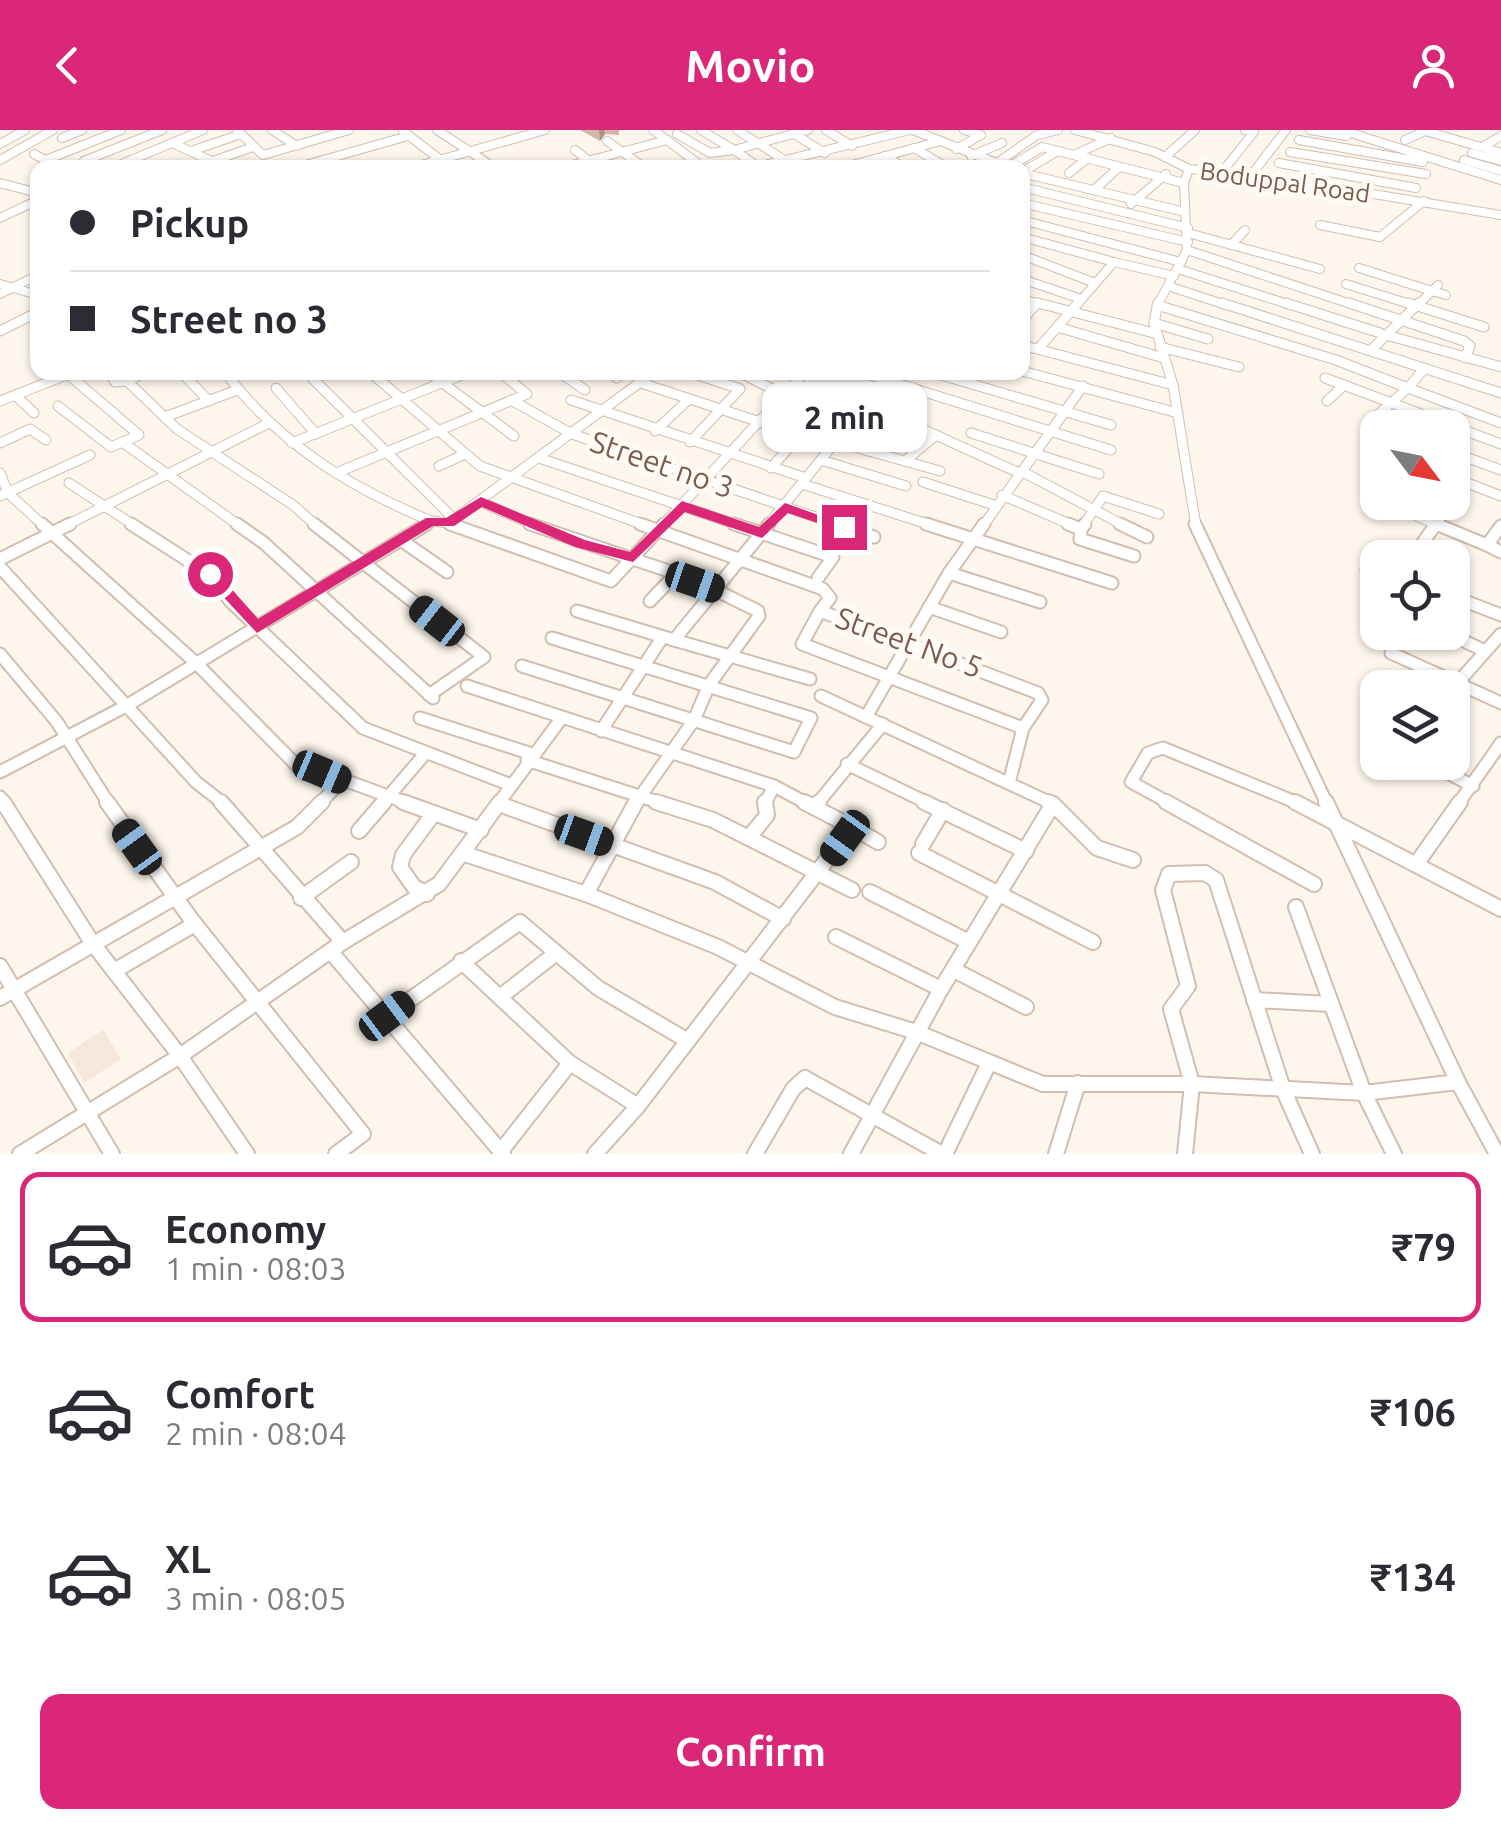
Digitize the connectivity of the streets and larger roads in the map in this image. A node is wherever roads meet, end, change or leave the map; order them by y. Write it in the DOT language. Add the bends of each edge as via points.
graph roads {
  1 [pos="25,130"];
  2 [pos="53,130"];
  3 [pos="82,130"];
  4 [pos="121,130"];
  5 [pos="162,130"];
  6 [pos="203,130"];
  7 [pos="272,130"];
  8 [pos="349,130"];
  9 [pos="437,130"];
  10 [pos="489,130"];
  11 [pos="653,130"];
  12 [pos="690,130"];
  13 [pos="702,130"];
  14 [pos="736,130"];
  15 [pos="761,130"];
  16 [pos="808,130"];
  17 [pos="826,130"];
  18 [pos="866,130"];
  19 [pos="909,130"];
  20 [pos="964,130"];
  21 [pos="1058,130"];
  22 [pos="1075,130"];
  23 [pos="1195,130"];
  24 [pos="1290,130"];
  25 [pos="1341,130"];
  26 [pos="1382,130"];
  27 [pos="1425,130"];
  28 [pos="538,131"];
  29 [pos="1091,131"];
  30 [pos="239,132"];
  31 [pos="331,132"];
  32 [pos="404,133"];
  33 [pos="1467,133"];
  34 [pos="676,134"];
  35 [pos="794,134"];
  36 [pos="1248,134"];
  37 [pos="1305,134"];
  38 [pos="1354,134"];
  39 [pos="1501,136"];
  40 [pos="880,138"];
  41 [pos="1112,138"];
  42 [pos="1366,138"];
  43 [pos="1456,138"];
  44 [pos="666,139"];
  45 [pos="774,139"];
  46 [pos="1406,140"];
  47 [pos="505,141"];
  48 [pos="607,142"];
  49 [pos="866,142"];
  50 [pos="937,142"];
  51 [pos="172,143"];
  52 [pos="760,143"];
  53 [pos="1002,143"];
  54 [pos="1276,143"];
  55 [pos="0,144"];
  56 [pos="812,145"];
  57 [pos="297,146"];
  58 [pos="852,146"];
  59 [pos="1484,146"];
  60 [pos="253,147"];
  61 [pos="74,148"];
  62 [pos="914,148"];
  63 [pos="956,149"];
  64 [pos="468,150"];
  65 [pos="575,150"];
  66 [pos="734,150"];
  67 [pos="793,150"];
  68 [pos="191,151"];
  69 [pos="1361,151"];
  70 [pos="621,152"];
  71 [pos="1058,152"];
  72 [pos="1290,152"];
  73 [pos="1501,152"];
  74 [pos="825,153"];
  75 [pos="1472,153"];
  76 [pos="34,154"];
  77 [pos="970,154"];
  78 [pos="1096,154"];
  79 [pos="265,155"];
  80 [pos="1074,155"];
  81 [pos="886,156"];
  82 [pos="1423,156"];
  83 [pos="1165,157"];
  84 [pos="439,159"];
  85 [pos="1087,159"];
  86 [pos="0,160"];
  87 [pos="46,160"];
  88 [pos="89,160"];
  89 [pos="131,160"];
  90 [pos="210,160"];
  91 [pos="215,160"];
  92 [pos="273,160"];
  93 [pos="321,160"];
  94 [pos="434,160"];
  95 [pos="483,160"];
  96 [pos="588,160"];
  97 [pos="633,160"];
  98 [pos="694,160"];
  99 [pos="746,160"];
  100 [pos="786,160"];
  101 [pos="792,160"];
  102 [pos="875,160"];
  103 [pos="893,160"];
  104 [pos="934,160"];
  105 [pos="978,160"];
  106 [pos="989,160"];
  107 [pos="1002,160"];
  108 [pos="1020,160"];
  109 [pos="1464,160"];
  110 [pos="1357,162"];
  111 [pos="1279,163"];
  112 [pos="1174,165"];
  113 [pos="1453,165"];
  114 [pos="1500,167"];
  115 [pos="1030,168"];
  116 [pos="1118,168"];
  117 [pos="1189,169"];
  118 [pos="1224,171"];
  119 [pos="1068,173"];
  120 [pos="1030,174"];
  121 [pos="1252,174"];
  122 [pos="1426,174"];
  123 [pos="1486,175"];
  124 [pos="1350,176"];
  125 [pos="1163,178"];
  126 [pos="1501,180"];
  127 [pos="0,182"];
  128 [pos="1184,183"];
  129 [pos="1416,188"];
  130 [pos="1030,190"];
  131 [pos="1094,190"];
  132 [pos="1344,191"];
  133 [pos="30,193"];
  134 [pos="1134,200"];
  135 [pos="30,201"];
  136 [pos="1424,201"];
  137 [pos="1030,205"];
  138 [pos="1124,212"];
  139 [pos="1186,212"];
  140 [pos="1501,215"];
  141 [pos="0,218"];
  142 [pos="1030,222"];
  143 [pos="1109,224"];
  144 [pos="1320,225"];
  145 [pos="1047,226"];
  146 [pos="1244,230"];
  147 [pos="1096,238"];
  148 [pos="1030,239"];
  149 [pos="1035,240"];
  150 [pos="1030,245"];
  151 [pos="1231,245"];
  152 [pos="1279,246"];
  153 [pos="1182,256"];
  154 [pos="1271,256"];
  155 [pos="1030,257"];
  156 [pos="1367,260"];
  157 [pos="1114,262"];
  158 [pos="1320,268"];
  159 [pos="1405,269"];
  160 [pos="1394,278"];
  161 [pos="30,279"];
  162 [pos="1030,281"];
  163 [pos="1095,283"];
  164 [pos="0,284"];
  165 [pos="1346,284"];
  166 [pos="12,288"];
  167 [pos="1435,288"];
  168 [pos="30,293"];
  169 [pos="0,294"];
  170 [pos="1446,296"];
  171 [pos="1081,299"];
  172 [pos="1030,301"];
  173 [pos="1037,303"];
  174 [pos="1298,304"];
  175 [pos="1157,305"];
  176 [pos="1416,307"];
  177 [pos="1030,310"];
  178 [pos="1070,312"];
  179 [pos="30,318"];
  180 [pos="1030,319"];
  181 [pos="1404,320"];
  182 [pos="1039,321"];
  183 [pos="1284,322"];
  184 [pos="1484,327"];
  185 [pos="1056,328"];
  186 [pos="1154,328"];
  187 [pos="0,331"];
  188 [pos="1384,334"];
  189 [pos="1266,338"];
  190 [pos="1208,339"];
  191 [pos="1030,347"];
  192 [pos="1428,348"];
  193 [pos="1038,349"];
  194 [pos="1371,350"];
  195 [pos="1162,352"];
  196 [pos="1466,358"];
  197 [pos="1412,365"];
  198 [pos="1239,367"];
  199 [pos="1501,368"];
  200 [pos="1424,370"];
  201 [pos="1030,373"];
  202 [pos="1324,378"];
  203 [pos="56,380"];
  204 [pos="79,380"];
  205 [pos="114,380"];
  206 [pos="189,380"];
  207 [pos="230,380"];
  208 [pos="314,380"];
  209 [pos="379,380"];
  210 [pos="438,380"];
  211 [pos="449,380"];
  212 [pos="510,380"];
  213 [pos="571,380"];
  214 [pos="644,380"];
  215 [pos="713,380"];
  216 [pos="755,380"];
  217 [pos="798,380"];
  218 [pos="885,380"];
  219 [pos="958,380"];
  220 [pos="127,381"];
  221 [pos="442,383"];
  222 [pos="640,383"];
  223 [pos="1344,385"];
  224 [pos="1083,386"];
  225 [pos="1173,386"];
  226 [pos="276,388"];
  227 [pos="1408,388"];
  228 [pos="237,390"];
  229 [pos="586,390"];
  230 [pos="1501,393"];
  231 [pos="16,395"];
  232 [pos="784,395"];
  233 [pos="401,400"];
  234 [pos="511,400"];
  235 [pos="571,400"];
  236 [pos="687,400"];
  237 [pos="0,401"];
  238 [pos="209,401"];
  239 [pos="1327,401"];
  240 [pos="1392,404"];
  241 [pos="58,406"];
  242 [pos="723,410"];
  243 [pos="1384,410"];
  244 [pos="1063,411"];
  245 [pos="483,412"];
  246 [pos="601,412"];
  247 [pos="34,413"];
  248 [pos="1178,413"];
  249 [pos="165,417"];
  250 [pos="355,418"];
  251 [pos="814,419"];
  252 [pos="903,420"];
  253 [pos="762,421"];
  254 [pos="1501,423"];
  255 [pos="267,424"];
  256 [pos="1111,425"];
  257 [pos="438,430"];
  258 [pos="654,431"];
  259 [pos="971,433"];
  260 [pos="1050,433"];
  261 [pos="316,434"];
  262 [pos="572,434"];
  263 [pos="800,434"];
  264 [pos="936,435"];
  265 [pos="514,436"];
  266 [pos="46,440"];
  267 [pos="690,442"];
  268 [pos="0,443"];
  269 [pos="292,443"];
  270 [pos="835,443"];
  271 [pos="125,444"];
  272 [pos="1501,444"];
  273 [pos="1111,450"];
  274 [pos="869,451"];
  275 [pos="387,453"];
  276 [pos="210,454"];
  277 [pos="465,454"];
  278 [pos="1033,454"];
  279 [pos="90,455"];
  280 [pos="729,455"];
  281 [pos="539,458"];
  282 [pos="1470,459"];
  283 [pos="821,460"];
  284 [pos="905,461"];
  285 [pos="440,466"];
  286 [pos="771,468"];
  287 [pos="1501,470"];
  288 [pos="940,471"];
  289 [pos="1020,472"];
  290 [pos="0,473"];
  291 [pos="336,474"];
  292 [pos="1099,474"];
  293 [pos="168,476"];
  294 [pos="510,479"];
  295 [pos="706,479"];
  296 [pos="804,481"];
  297 [pos="69,482"];
  298 [pos="923,482"];
  299 [pos="1470,484"];
  300 [pos="906,486"];
  301 [pos="1002,494"];
  302 [pos="4,495"];
  303 [pos="1501,496"];
  304 [pos="481,502"];
  305 [pos="105,504"];
  306 [pos="994,505"];
  307 [pos="682,506"];
  308 [pos="785,508"];
  309 [pos="1090,511"];
  310 [pos="1158,514"];
  311 [pos="1426,520"];
  312 [pos="1439,520"];
  313 [pos="431,521"];
  314 [pos="452,521"];
  315 [pos="1436,524"];
  316 [pos="1501,526"];
  317 [pos="1081,529"];
  318 [pos="52,531"];
  319 [pos="657,531"];
  320 [pos="762,533"];
  321 [pos="972,536"];
  322 [pos="874,537"];
  323 [pos="1146,537"];
  324 [pos="401,540"];
  325 [pos="1425,540"];
  326 [pos="1487,545"];
  327 [pos="1501,552"];
  328 [pos="1134,556"];
  329 [pos="633,558"];
  330 [pos="0,559"];
  331 [pos="738,560"];
  332 [pos="362,564"];
  333 [pos="0,567"];
  334 [pos="447,572"];
  335 [pos="948,573"];
  336 [pos="675,575"];
  337 [pos="818,578"];
  338 [pos="1112,583"];
  339 [pos="715,589"];
  340 [pos="316,594"];
  341 [pos="650,601"];
  342 [pos="1040,602"];
  343 [pos="1470,603"];
  344 [pos="929,607"];
  345 [pos="577,611"];
  346 [pos="820,611"];
  347 [pos="1501,616"];
  348 [pos="257,627"];
  349 [pos="1001,632"];
  350 [pos="1501,634"];
  351 [pos="552,638"];
  352 [pos="668,639"];
  353 [pos="910,644"];
  354 [pos="1470,644"];
  355 [pos="1485,651"];
  356 [pos="1391,653"];
  357 [pos="0,654"];
  358 [pos="732,656"];
  359 [pos="484,657"];
  360 [pos="197,664"];
  361 [pos="642,664"];
  362 [pos="496,666"];
  363 [pos="522,666"];
  364 [pos="1424,670"];
  365 [pos="1469,670"];
  366 [pos="892,677"];
  367 [pos="810,679"];
  368 [pos="466,686"];
  369 [pos="709,686"];
  370 [pos="1470,692"];
  371 [pos="621,696"];
  372 [pos="821,696"];
  373 [pos="1501,704"];
  374 [pos="126,706"];
  375 [pos="866,717"];
  376 [pos="420,718"];
  377 [pos="561,719"];
  378 [pos="694,720"];
  379 [pos="882,724"];
  380 [pos="1024,728"];
  381 [pos="600,731"];
  382 [pos="68,736"];
  383 [pos="1501,743"];
  384 [pos="667,752"];
  385 [pos="424,755"];
  386 [pos="530,757"];
  387 [pos="1495,763"];
  388 [pos="847,764"];
  389 [pos="0,772"];
  390 [pos="322,772"];
  391 [pos="305,774"];
  392 [pos="343,780"];
  393 [pos="1462,780"];
  394 [pos="1009,783"];
  395 [pos="511,785"];
  396 [pos="774,786"];
  397 [pos="1473,786"];
  398 [pos="388,797"];
  399 [pos="0,798"];
  400 [pos="638,798"];
  401 [pos="499,804"];
  402 [pos="1053,804"];
  403 [pos="814,806"];
  404 [pos="944,810"];
  405 [pos="434,813"];
  406 [pos="1336,824"];
  407 [pos="852,826"];
  408 [pos="481,830"];
  409 [pos="359,831"];
  410 [pos="751,835"];
  411 [pos="878,842"];
  412 [pos="612,845"];
  413 [pos="261,849"];
  414 [pos="1026,851"];
  415 [pos="464,854"];
  416 [pos="1133,860"];
  417 [pos="352,862"];
  418 [pos="1417,863"];
  419 [pos="820,873"];
  420 [pos="1314,884"];
  421 [pos="852,890"];
  422 [pos="870,892"];
  423 [pos="998,892"];
  424 [pos="427,894"];
  425 [pos="586,894"];
  426 [pos="173,897"];
  427 [pos="301,898"];
  428 [pos="1296,907"];
  429 [pos="1501,908"];
  430 [pos="783,919"];
  431 [pos="195,924"];
  432 [pos="836,937"];
  433 [pos="969,942"];
  434 [pos="1093,942"];
  435 [pos="93,944"];
  436 [pos="337,947"];
  437 [pos="556,954"];
  438 [pos="461,961"];
  439 [pos="748,964"];
  440 [pos="0,966"];
  441 [pos="954,970"];
  442 [pos="114,971"];
  443 [pos="942,989"];
  444 [pos="7,994"];
  445 [pos="500,996"];
  446 [pos="1254,1000"];
  447 [pos="259,1002"];
  448 [pos="1332,1004"];
  449 [pos="1026,1008"];
  450 [pos="387,1016"];
  451 [pos="916,1032"];
  452 [pos="688,1041"];
  453 [pos="180,1056"];
  454 [pos="570,1062"];
  455 [pos="989,1062"];
  456 [pos="1458,1082"];
  457 [pos="1078,1084"];
  458 [pos="1192,1084"];
  459 [pos="1284,1088"];
  460 [pos="1364,1092"];
  461 [pos="638,1106"];
  462 [pos="88,1114"];
  463 [pos="874,1114"];
  464 [pos="1501,1128"];
  465 [pos="1482,1130"];
  466 [pos="502,1153"];
  467 [pos="20,1154"];
  468 [pos="112,1154"];
  469 [pos="247,1154"];
  470 [pos="336,1154"];
  471 [pos="596,1154"];
  472 [pos="755,1154"];
  473 [pos="851,1154"];
  474 [pos="943,1154"];
  475 [pos="1056,1154"];
  476 [pos="1185,1154"];
  477 [pos="1312,1154"];
  478 [pos="1394,1154"];
  479 [pos="1497,1154"];
  1 -- 55 [label="street"];
  2 -- 86 [label="street"];
  3 -- 61 [label="street" via="61,141"];
  4 -- 61 [label="street"];
  5 -- 88 [label="street"];
  6 -- 51 [label="street"];
  7 -- 57 [label="street"];
  8 -- 31 [label="street"];
  9 -- 64 [label="street"];
  10 -- 47 [label="street"];
  11 -- 44 [label="street"];
  12 -- 34 [label="street"];
  13 -- 66 [label="street"];
  14 -- 52 [label="street"];
  15 -- 45 [label="street"];
  16 -- 35 [label="street"];
  17 -- 58 [label="street"];
  18 -- 40 [label="street"];
  19 -- 40 [label="street"];
  19 -- 50 [label="street"];
  20 -- 63 [label="street" via="981,136"];
  21 -- 107 [label="street"];
  22 -- 29 [label="street, Boduppal Road"];
  23 -- 83 [label="street"];
  24 -- 37 [label="street"];
  24 -- 54 [label="street"];
  25 -- 38 [label="street"];
  26 -- 42 [label="street"];
  27 -- 43 [label="street"];
  27 -- 46 [label="street"];
  28 -- 47 [label="street"];
  29 -- 41 [label="street, Boduppal Road"];
  30 -- 60 [label="street"];
  30 -- 68 [label="street"];
  31 -- 57 [label="street"];
  32 -- 84 [label="street"];
  32 -- 93 [label="street"];
  33 -- 43 [label="street"];
  34 -- 44 [label="street"];
  34 -- 66 [label="street" via="710,153"];
  35 -- 45 [label="street"];
  35 -- 56 [label="street"];
  36 -- 54 [label="street"];
  36 -- 118 [label="street"];
  37 -- 38 [label="street"];
  37 -- 69 [label="street"];
  38 -- 42 [label="street"];
  39 -- 59 [label="street"];
  40 -- 49 [label="street"];
  41 -- 80 [label="street"];
  41 -- 83 [label="street, Boduppal Road"];
  42 -- 69 [label="street"];
  42 -- 82 [label="street"];
  43 -- 59 [label="street"];
  43 -- 73 [label="street"];
  43 -- 82 [label="street"];
  44 -- 70 [label="street"];
  44 -- 98 [label="street"];
  45 -- 52 [label="street"];
  47 -- 64 [label="street"];
  48 -- 70 [label="street"];
  49 -- 58 [label="street"];
  49 -- 81 [label="street"];
  50 -- 62 [label="street"];
  50 -- 63 [label="street"];
  51 -- 68 [label="street"];
  51 -- 89 [label="street"];
  52 -- 66 [label="street"];
  52 -- 100 [label="street"];
  53 -- 77 [label="street"];
  54 -- 121 [label="street"];
  56 -- 67 [label="street"];
  56 -- 74 [label="street"];
  57 -- 79 [label="street"];
  58 -- 74 [label="street"];
  59 -- 73 [label="street"];
  60 -- 79 [label="street"];
  60 -- 91 [label="street"];
  61 -- 87 [label="street"];
  62 -- 81 [label="street"];
  62 -- 104 [label="street"];
  63 -- 77 [label="street"];
  64 -- 84 [label="street"];
  64 -- 95 [label="street"];
  65 -- 96 [label="street"];
  66 -- 99 [label="street"];
  68 -- 90 [label="street"];
  69 -- 110 [label="street"];
  69 -- 113 [label="street"];
  70 -- 96 [label="street"];
  70 -- 97 [label="street"];
  71 -- 80 [label="street"];
  71 -- 108 [label="street" via="1039,147"];
  71 -- 115 [label="street"];
  72 -- 110 [label="street"];
  74 -- 101 [label="street"];
  75 -- 114 [label="street"];
  76 -- 87 [label="street"];
  77 -- 105 [label="street"];
  77 -- 106 [label="street"];
  78 -- 85 [label="street"];
  79 -- 92 [label="street"];
  80 -- 85 [label="street"];
  81 -- 102 [label="street"];
  81 -- 103 [label="street"];
  82 -- 113 [label="street"];
  83 -- 112 [label="street, Boduppal Road"];
  84 -- 94 [label="street"];
  85 -- 116 [label="street"];
  85 -- 119 [label="street"];
  109 -- 114 [label="street"];
  110 -- 122 [label="street"];
  110 -- 124 [label="street"];
  111 -- 124 [label="street"];
  112 -- 117 [label="street, Boduppal Road"];
  112 -- 125 [label="street"];
  113 -- 123 [label="street"];
  114 -- 123 [label="street"];
  116 -- 125 [label="street"];
  116 -- 131 [label="street"];
  117 -- 118 [label="street, Boduppal Road"];
  117 -- 128 [label="street"];
  118 -- 121 [label="street, Boduppal Road"];
  120 -- 131 [label="street"];
  121 -- 132 [label="street, Boduppal Road"];
  123 -- 126 [label="street"];
  124 -- 129 [label="street"];
  124 -- 132 [label="street"];
  125 -- 128 [label="street"];
  125 -- 134 [label="street"];
  127 -- 133 [label="street"];
  128 -- 139 [label="street"];
  130 -- 138 [label="street"];
  131 -- 134 [label="street"];
  132 -- 136 [label="street, Boduppal Road"];
  134 -- 138 [label="street"];
  134 -- 139 [label="street"];
  135 -- 141 [label="street"];
  136 -- 140 [label="street, Boduppal Road"];
  136 -- 144 [label="street" via="1380,237"];
  137 -- 143 [label="street"];
  138 -- 143 [label="street"];
  138 -- 153 [label="street"];
  139 -- 153 [label="street"];
  142 -- 145 [label="street"];
  143 -- 147 [label="street"];
  143 -- 153 [label="street"];
  145 -- 147 [label="street"];
  145 -- 149 [label="street"];
  146 -- 151 [label="street"];
  147 -- 153 [label="street"];
  148 -- 149 [label="street"];
  149 -- 150 [label="street"];
  149 -- 157 [label="street"];
  151 -- 153 [label="street"];
  151 -- 154 [label="street"];
  152 -- 154 [label="street"];
  153 -- 157 [label="street"];
  153 -- 174 [label="street"];
  153 -- 175 [label="street"];
  153 -- 181 [label="street"];
  153 -- 183 [label="street"];
  154 -- 158 [label="street"];
  155 -- 163 [label="street"];
  156 -- 160 [label="street" via="1359,268"];
  157 -- 163 [label="street"];
  159 -- 160 [label="street"];
  160 -- 167 [label="street"];
  161 -- 166 [label="street"];
  162 -- 171 [label="street"];
  163 -- 171 [label="street"];
  164 -- 166 [label="street"];
  165 -- 176 [label="street"];
  166 -- 168 [label="street"];
  166 -- 169 [label="street"];
  167 -- 170 [label="street"];
  167 -- 176 [label="street"];
  171 -- 178 [label="street"];
  172 -- 173 [label="street"];
  173 -- 177 [label="street"];
  173 -- 178 [label="street"];
  174 -- 183 [label="street"];
  174 -- 188 [label="street"];
  175 -- 186 [label="street"];
  175 -- 189 [label="street"];
  176 -- 181 [label="street"];
  176 -- 184 [label="street"];
  178 -- 185 [label="street"];
  178 -- 186 [label="street"];
  179 -- 187 [label="street"];
  180 -- 182 [label="street"];
  181 -- 188 [label="street"];
  181 -- 196 [label="street" via="1468,342"];
  183 -- 189 [label="street"];
  183 -- 194 [label="street"];
  185 -- 193 [label="street"];
  185 -- 195 [label="street"];
  186 -- 190 [label="street"];
  186 -- 195 [label="street"];
  188 -- 192 [label="street"];
  188 -- 194 [label="street"];
  189 -- 227 [label="street"];
  191 -- 193 [label="street"];
  192 -- 196 [label="street"];
  192 -- 197 [label="street"];
  193 -- 225 [label="street"];
  194 -- 197 [label="street"];
  195 -- 198 [label="street"];
  195 -- 225 [label="street"];
  196 -- 199 [label="street"];
  197 -- 200 [label="street"];
  200 -- 227 [label="street"];
  200 -- 230 [label="street"];
  201 -- 224 [label="street"];
  202 -- 223 [label="street"];
  203 -- 231 [label="street"];
  204 -- 271 [label="street" via="138,433"];
  205 -- 220 [label="street"];
  206 -- 238 [label="street"];
  207 -- 228 [label="street"];
  208 -- 250 [label="street"];
  209 -- 233 [label="street, Street No 5"];
  210 -- 221 [label="street"];
  211 -- 221 [label="street"];
  212 -- 234 [label="street" via="527,394"];
  213 -- 229 [label="street"];
  214 -- 222 [label="street"];
  215 -- 242 [label="street" via="740,389"];
  216 -- 232 [label="street"];
  217 -- 232 [label="street"];
  218 -- 260 [label="street"];
  219 -- 244 [label="street"];
  220 -- 249 [label="street"];
  221 -- 233 [label="street"];
  221 -- 245 [label="street"];
  222 -- 236 [label="street"];
  222 -- 246 [label="street"];
  223 -- 239 [label="street"];
  223 -- 240 [label="street"];
  224 -- 244 [label="street"];
  224 -- 248 [label="street"];
  225 -- 248 [label="street"];
  226 -- 261 [label="street"];
  227 -- 240 [label="street"];
  227 -- 254 [label="street"];
  228 -- 238 [label="street"];
  228 -- 255 [label="street"];
  231 -- 237 [label="street"];
  231 -- 247 [label="street"];
  232 -- 253 [label="street"];
  233 -- 250 [label="street"];
  233 -- 257 [label="street, Street No 5"];
  234 -- 245 [label="street"];
  234 -- 262 [label="street, Street no 3"];
  235 -- 246 [label="street"];
  236 -- 242 [label="street"];
  236 -- 258 [label="street"];
  238 -- 249 [label="street"];
  240 -- 243 [label="street"];
  240 -- 272 [label="street"];
  241 -- 271 [label="street" via="110,446"];
  242 -- 253 [label="street"];
  242 -- 267 [label="street"];
  244 -- 256 [label="street"];
  244 -- 260 [label="street"];
  245 -- 257 [label="street"];
  245 -- 265 [label="street"];
  246 -- 258 [label="street"];
  246 -- 262 [label="street"];
  248 -- 406 [label="street" via="1203,546"];
  249 -- 276 [label="street"];
  250 -- 261 [label="street"];
  250 -- 275 [label="street"];
  251 -- 263 [label="street"];
  252 -- 264 [label="street"];
  252 -- 270 [label="street" via="872,406"];
  252 -- 274 [label="street"];
  253 -- 263 [label="street"];
  253 -- 280 [label="street"];
  255 -- 269 [label="street"];
  255 -- 276 [label="street"];
  257 -- 275 [label="street"];
  257 -- 277 [label="street, Street No 5"];
  258 -- 267 [label="street"];
  259 -- 278 [label="street"];
  260 -- 273 [label="street"];
  260 -- 278 [label="street"];
  261 -- 269 [label="street"];
  262 -- 281 [label="street"];
  262 -- 295 [label="street, Street no 3"];
  263 -- 270 [label="street"];
  263 -- 286 [label="street"];
  264 -- 284 [label="street"];
  264 -- 289 [label="street"];
  266 -- 268 [label="street" via="35,427"];
  267 -- 280 [label="street"];
  269 -- 291 [label="street"];
  270 -- 274 [label="street"];
  270 -- 283 [label="street"];
  271 -- 293 [label="street"];
  274 -- 284 [label="street"];
  275 -- 291 [label="street"];
  275 -- 314 [label="street"];
  276 -- 293 [label="street"];
  276 -- 332 [label="street" via="293,505"];
  277 -- 285 [label="street"];
  277 -- 294 [label="street, Street No 5"];
  278 -- 289 [label="street"];
  278 -- 292 [label="street"];
  279 -- 302 [label="street"];
  280 -- 286 [label="street"];
  280 -- 295 [label="street"];
  281 -- 294 [label="street"];
  281 -- 307 [label="street"];
  282 -- 287 [label="street"];
  283 -- 296 [label="street"];
  283 -- 300 [label="street"];
  284 -- 288 [label="street"];
  286 -- 296 [label="street"];
  289 -- 301 [label="street"];
  289 -- 309 [label="street" via="1063,488"];
  290 -- 302 [label="street"];
  291 -- 313 [label="street"];
  293 -- 305 [label="street"];
  293 -- 340 [label="street" via="264,543"];
  294 -- 304 [label="street"];
  294 -- 319 [label="street, Street No 5"];
  295 -- 307 [label="street"];
  295 -- 308 [label="street, Street no 3"];
  296 -- 308 [label="street"];
  296 -- 321 [label="street"];
  297 -- 305 [label="street"];
  298 -- 306 [label="street"];
  299 -- 303 [label="street"];
  301 -- 306 [label="street"];
  301 -- 317 [label="street"];
  302 -- 318 [label="street"];
  304 -- 314 [label="street"];
  304 -- 329 [label="street" via="580,544"];
  305 -- 318 [label="street"];
  305 -- 348 [label="street" via="210,574"];
  306 -- 321 [label="street"];
  307 -- 319 [label="street"];
  307 -- 320 [label="street"];
  308 -- 320 [label="street"];
  308 -- 322 [label="street, Street no 3"];
  309 -- 310 [label="street" via="1107,496"];
  309 -- 317 [label="street"];
  309 -- 323 [label="street"];
  311 -- 315 [label="street"];
  312 -- 315 [label="street"];
  313 -- 314 [label="street"];
  313 -- 324 [label="street"];
  314 -- 329 [label="street" via="607,581"];
  315 -- 325 [label="street"];
  315 -- 326 [label="street"];
  316 -- 326 [label="street"];
  317 -- 328 [label="street" via="1080,539"];
  318 -- 330 [label="street"];
  318 -- 360 [label="street"];
  319 -- 329 [label="street"];
  319 -- 331 [label="street, Street No 5"];
  320 -- 331 [label="street"];
  320 -- 337 [label="street" via="833,557"];
  321 -- 335 [label="street"];
  321 -- 338 [label="street"];
  324 -- 332 [label="street"];
  324 -- 334 [label="street"];
  326 -- 327 [label="street"];
  329 -- 336 [label="street"];
  331 -- 339 [label="street"];
  331 -- 346 [label="street, Street No 5" via="828,592"];
  332 -- 340 [label="street"];
  332 -- 359 [label="street"];
  333 -- 374 [label="street"];
  335 -- 342 [label="street"];
  335 -- 344 [label="street"];
  336 -- 339 [label="street"];
  336 -- 341 [label="street"];
  339 -- 352 [label="street"];
  339 -- 358 [label="street" via="758,610"];
  340 -- 348 [label="street"];
  340 -- 359 [label="street" via="432,697"];
  343 -- 347 [label="street"];
  344 -- 349 [label="street"];
  344 -- 353 [label="street"];
  345 -- 352 [label="street"];
  346 -- 353 [label="street, Street No 5"];
  346 -- 366 [label="street" via="802,644"];
  348 -- 360 [label="street"];
  348 -- 385 [label="street" via="363,728"];
  350 -- 355 [label="street"];
  351 -- 361 [label="street"];
  352 -- 358 [label="street"];
  352 -- 361 [label="street"];
  353 -- 366 [label="street"];
  353 -- 380 [label="street, Street No 5" via="1040,696"];
  354 -- 355 [label="street"];
  355 -- 365 [label="street"];
  356 -- 364 [label="street"];
  357 -- 382 [label="street"];
  358 -- 367 [label="street"];
  358 -- 369 [label="street"];
  359 -- 362 [label="street"];
  360 -- 374 [label="street"];
  360 -- 391 [label="street"];
  361 -- 369 [label="street"];
  361 -- 371 [label="street"];
  363 -- 371 [label="street"];
  366 -- 375 [label="street"];
  366 -- 380 [label="street"];
  368 -- 377 [label="street"];
  369 -- 378 [label="street"];
  369 -- 378 [label="street" via="811,718 794,752"];
  370 -- 373 [label="street"];
  371 -- 378 [label="street"];
  371 -- 381 [label="street"];
  372 -- 375 [label="street"];
  374 -- 382 [label="street"];
  374 -- 413 [label="street"];
  375 -- 379 [label="street"];
  376 -- 386 [label="street"];
  377 -- 381 [label="street"];
  377 -- 386 [label="street"];
  378 -- 384 [label="street"];
  379 -- 388 [label="street"];
  379 -- 394 [label="street"];
  380 -- 394 [label="street"];
  381 -- 384 [label="street"];
  382 -- 389 [label="street"];
  382 -- 426 [label="street"];
  383 -- 387 [label="street"];
  384 -- 396 [label="street"];
  384 -- 400 [label="street"];
  385 -- 395 [label="street"];
  385 -- 398 [label="street"];
  386 -- 395 [label="street"];
  386 -- 400 [label="street"];
  387 -- 397 [label="street"];
  388 -- 403 [label="street"];
  388 -- 404 [label="street"];
  390 -- 392 [label="street"];
  392 -- 398 [label="street"];
  392 -- 413 [label="street" via="297,827"];
  393 -- 397 [label="street"];
  394 -- 402 [label="street"];
  395 -- 401 [label="street"];
  396 -- 403 [label="street"];
  396 -- 410 [label="street" via="765,801 767,815"];
  397 -- 418 [label="street"];
  398 -- 405 [label="street"];
  398 -- 409 [label="street"];
  399 -- 435 [label="street"];
  400 -- 410 [label="street"];
  400 -- 412 [label="street"];
  401 -- 408 [label="street"];
  401 -- 412 [label="street"];
  402 -- 414 [label="street"];
  402 -- 416 [label="street" via="1102,854"];
  403 -- 407 [label="street"];
  404 -- 414 [label="street"];
  404 -- 423 [label="street" via="921,848"];
  405 -- 408 [label="street"];
  405 -- 424 [label="street" via="400,867"];
  406 -- 418 [label="street"];
  406 -- 420 [label="street" via="1163,748 1148,753 1130,782"];
  406 -- 456 [label="street"];
  407 -- 411 [label="street"];
  407 -- 419 [label="street"];
  408 -- 415 [label="street"];
  410 -- 419 [label="street"];
  412 -- 425 [label="street"];
  412 -- 430 [label="street" via="715,882"];
  413 -- 426 [label="street"];
  413 -- 427 [label="street"];
  414 -- 423 [label="street"];
  415 -- 424 [label="street"];
  415 -- 425 [label="street"];
  417 -- 427 [label="street"];
  418 -- 429 [label="street"];
  419 -- 421 [label="street"];
  419 -- 430 [label="street"];
  422 -- 433 [label="street"];
  423 -- 433 [label="street"];
  423 -- 434 [label="street"];
  424 -- 436 [label="street"];
  425 -- 439 [label="street"];
  426 -- 431 [label="street"];
  426 -- 435 [label="street"];
  427 -- 436 [label="street"];
  428 -- 448 [label="street"];
  430 -- 439 [label="street"];
  431 -- 442 [label="street"];
  431 -- 447 [label="street"];
  432 -- 443 [label="street"];
  433 -- 441 [label="street"];
  435 -- 442 [label="street"];
  435 -- 444 [label="street"];
  436 -- 447 [label="street"];
  436 -- 450 [label="street"];
  437 -- 438 [label="street" via="520,922"];
  437 -- 445 [label="street"];
  437 -- 452 [label="street" via="598,988"];
  438 -- 445 [label="street"];
  438 -- 450 [label="street"];
  439 -- 451 [label="street" via="834,1007"];
  439 -- 452 [label="street"];
  440 -- 444 [label="street"];
  441 -- 443 [label="street"];
  441 -- 449 [label="street"];
  442 -- 453 [label="street"];
  443 -- 451 [label="street"];
  444 -- 462 [label="street"];
  445 -- 454 [label="street"];
  446 -- 448 [label="street"];
  446 -- 458 [label="street" via="1216,880 1205,873 1169,874 1163,890 1188,986 1172,1009"];
  446 -- 459 [label="street"];
  447 -- 453 [label="street"];
  447 -- 470 [label="street" via="362,1134"];
  448 -- 460 [label="street"];
  450 -- 466 [label="street"];
  451 -- 455 [label="street"];
  451 -- 463 [label="street"];
  452 -- 461 [label="street"];
  453 -- 462 [label="street"];
  453 -- 469 [label="street"];
  454 -- 461 [label="street"];
  454 -- 466 [label="street"];
  455 -- 457 [label="street" via="1043,1084"];
  455 -- 474 [label="street"];
  456 -- 460 [label="street"];
  456 -- 465 [label="street"];
  457 -- 458 [label="street"];
  457 -- 475 [label="street"];
  458 -- 459 [label="street"];
  458 -- 476 [label="street"];
  459 -- 460 [label="street"];
  459 -- 477 [label="street"];
  460 -- 478 [label="street"];
  461 -- 471 [label="street"];
  462 -- 467 [label="street"];
  462 -- 468 [label="street"];
  463 -- 472 [label="street" via="805,1078"];
  463 -- 473 [label="street"];
  463 -- 474 [label="street"];
  464 -- 465 [label="street"];
  465 -- 479 [label="street"];
}
